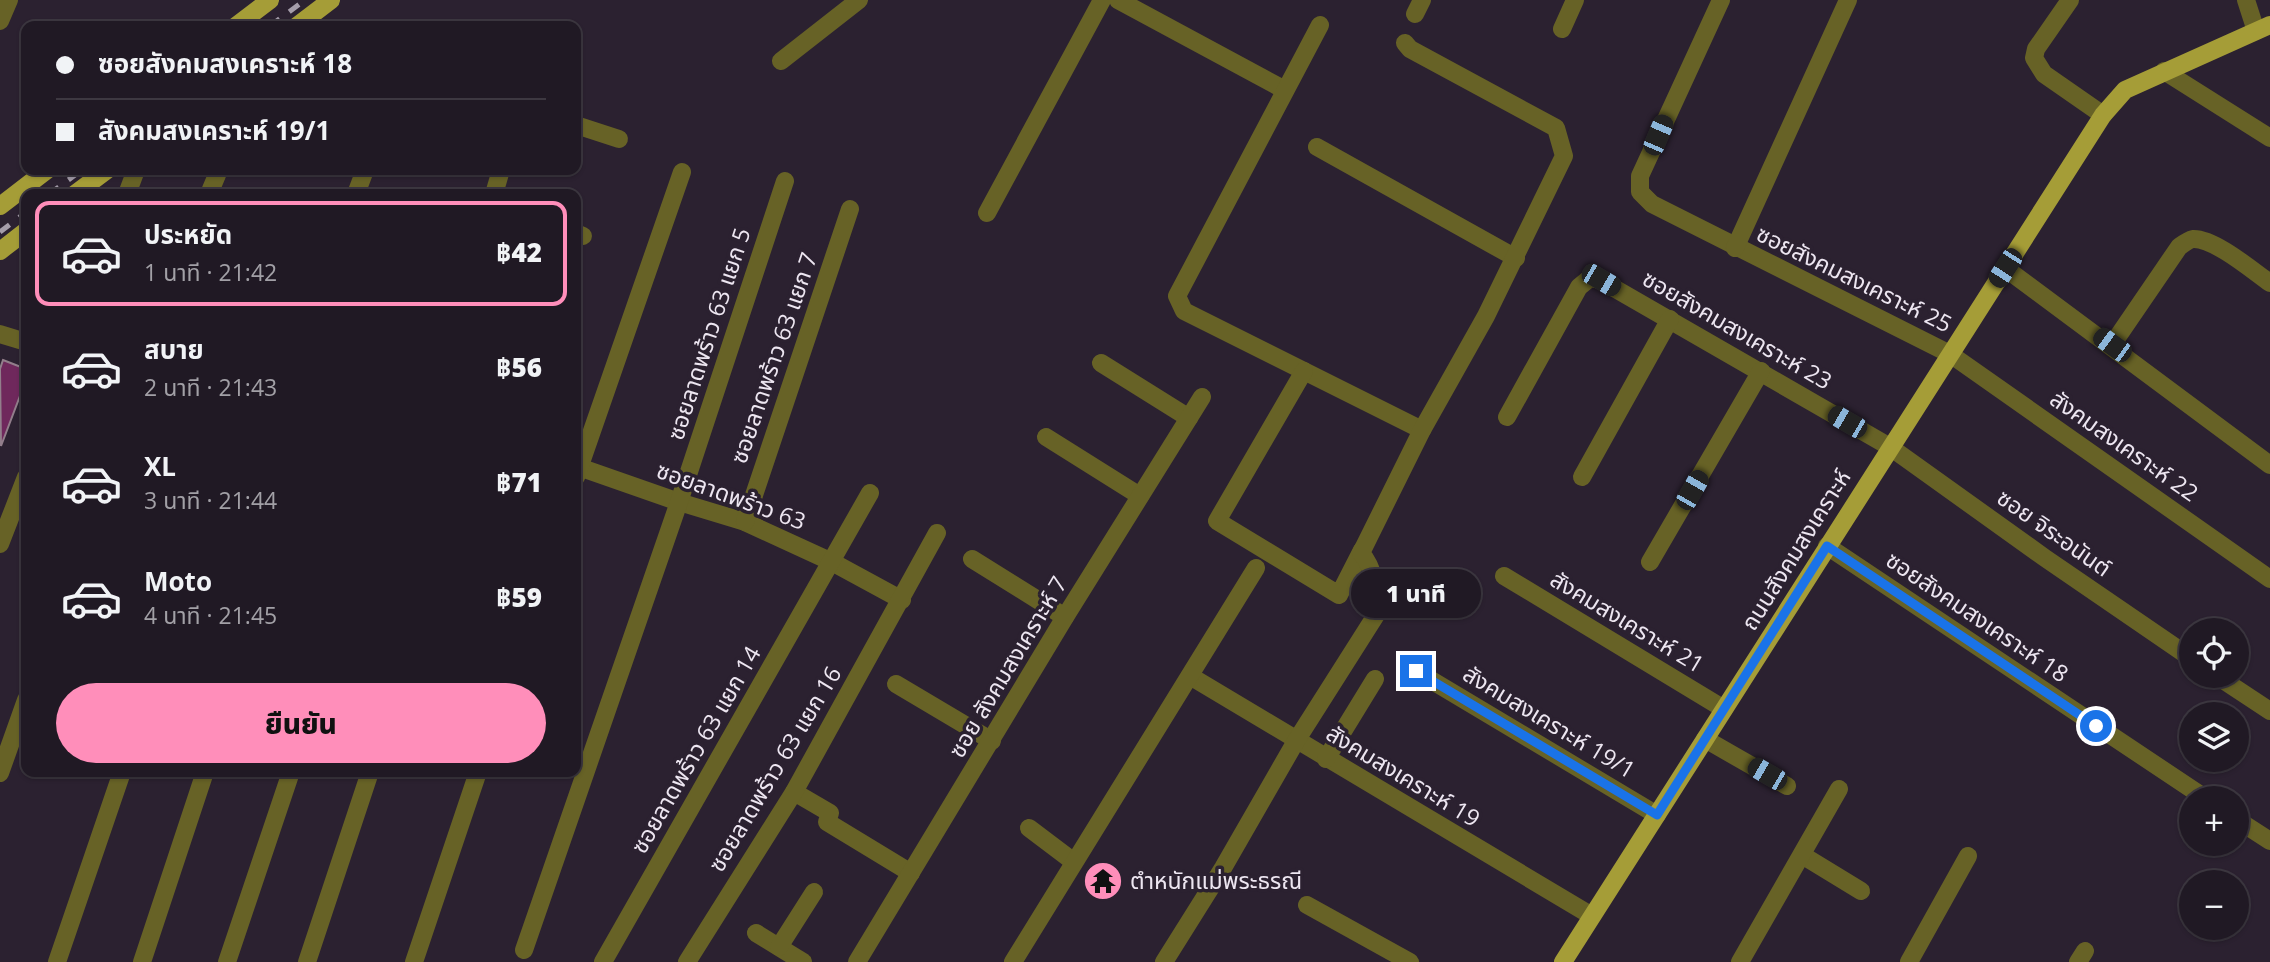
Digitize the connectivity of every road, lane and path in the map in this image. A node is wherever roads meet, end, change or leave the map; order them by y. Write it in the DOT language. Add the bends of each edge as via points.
graph roads {
  1 [pos="9,0"];
  2 [pos="270,0"];
  3 [pos="331,0"];
  4 [pos="859,0"];
  5 [pos="1102,0"];
  6 [pos="1118,0"];
  7 [pos="1575,0"];
  8 [pos="1721,0"];
  9 [pos="1848,0"];
  10 [pos="2070,0"];
  11 [pos="2246,0"];
  12 [pos="0,21"];
  13 [pos="243,21"];
  14 [pos="311,21"];
  15 [pos="1320,25"];
  16 [pos="2263,28"];
  17 [pos="1562,29"];
  18 [pos="1405,43"];
  19 [pos="781,61"];
  20 [pos="2164,71"];
  21 [pos="1284,90"];
  22 [pos="2102,115"];
  23 [pos="581,127"];
  24 [pos="2270,138"];
  25 [pos="619,139"];
  26 [pos="1317,147"];
  27 [pos="682,172"];
  28 [pos="40,175"];
  29 [pos="101,175"];
  30 [pos="785,181"];
  31 [pos="22,189"];
  32 [pos="85,189"];
  33 [pos="21,190"];
  34 [pos="0,206"];
  35 [pos="850,209"];
  36 [pos="987,213"];
  37 [pos="21,235"];
  38 [pos="1735,248"];
  39 [pos="0,251"];
  40 [pos="1516,258"];
  41 [pos="2005,268"];
  42 [pos="2270,282"];
  43 [pos="1670,319"];
  44 [pos="0,334"];
  45 [pos="21,340"];
  46 [pos="2112,345"];
  47 [pos="1950,354"];
  48 [pos="1101,363"];
  49 [pos="1304,370"];
  50 [pos="1761,371"];
  51 [pos="1202,397"];
  52 [pos="1507,417"];
  53 [pos="1189,418"];
  54 [pos="1422,430"];
  55 [pos="1046,438"];
  56 [pos="1890,447"];
  57 [pos="581,459"];
  58 [pos="2270,465"];
  59 [pos="581,471"];
  60 [pos="1582,477"];
  61 [pos="21,490"];
  62 [pos="870,493"];
  63 [pos="1140,496"];
  64 [pos="679,502"];
  65 [pos="745,522"];
  66 [pos="937,533"];
  67 [pos="0,544"];
  68 [pos="1827,546"];
  69 [pos="1362,550"];
  70 [pos="972,559"];
  71 [pos="832,562"];
  72 [pos="1650,562"];
  73 [pos="1256,568"];
  74 [pos="1504,576"];
  75 [pos="2270,579"];
  76 [pos="902,600"];
  77 [pos="1065,617"];
  78 [pos="2179,650"];
  79 [pos="1416,671"];
  80 [pos="1190,676"];
  81 [pos="1375,679"];
  82 [pos="896,684"];
  83 [pos="2235,688"];
  84 [pos="1724,709"];
  85 [pos="2270,711"];
  86 [pos="21,714"];
  87 [pos="1705,739"];
  88 [pos="992,741"];
  89 [pos="1296,741"];
  90 [pos="1326,759"];
  91 [pos="0,773"];
  92 [pos="120,777"];
  93 [pos="203,777"];
  94 [pos="289,777"];
  95 [pos="368,777"];
  96 [pos="476,777"];
  97 [pos="1787,786"];
  98 [pos="2187,786"];
  99 [pos="1839,789"];
  100 [pos="794,792"];
  101 [pos="1657,815"];
  102 [pos="2249,827"];
  103 [pos="1029,828"];
  104 [pos="2270,841"];
  105 [pos="1802,855"];
  106 [pos="1968,856"];
  107 [pos="1074,862"];
  108 [pos="911,873"];
  109 [pos="1861,891"];
  110 [pos="814,892"];
  111 [pos="1307,905"];
  112 [pos="1592,916"];
  113 [pos="756,933"];
  114 [pos="779,947"];
  115 [pos="524,950"];
  116 [pos="57,962"];
  117 [pos="142,962"];
  118 [pos="227,962"];
  119 [pos="307,962"];
  120 [pos="414,962"];
  121 [pos="603,962"];
  122 [pos="687,962"];
  123 [pos="803,962"];
  124 [pos="857,962"];
  125 [pos="1013,962"];
  126 [pos="1164,962"];
  127 [pos="1410,962"];
  128 [pos="1563,962"];
  129 [pos="1740,962"];
  130 [pos="1909,962"];
  1 -- 12 [label="street"];
  2 -- 13 [label="main road"];
  3 -- 14 [label="main road"];
  4 -- 19 [label="street"];
  5 -- 36 [label="street"];
  6 -- 21 [label="street"];
  7 -- 17 [label="street"];
  8 -- 38 [label="street, ซอยสังคมสงเคราะห์ 25" via="1640,176 1640,192 1652,204"];
  9 -- 38 [label="street"];
  10 -- 22 [label="street" via="2034,58 2044,74"];
  11 -- 16 [label="street"];
  15 -- 21 [label="street"];
  16 -- 20 [label="main road, ถนนสังคมสงเคราะห์"];
  18 -- 40 [label="street" via="1556,128 1564,156"];
  20 -- 22 [label="main road, ถนนสังคมสงเคราะห์" via="2125,90"];
  20 -- 24 [label="street"];
  21 -- 49 [label="street" via="1177,296 1184,311"];
  22 -- 41 [label="main road, ถนนสังคมสงเคราะห์"];
  23 -- 25 [label="street"];
  26 -- 40 [label="street"];
  27 -- 57 [label="street"];
  28 -- 31 [label="main road"];
  29 -- 32 [label="main road"];
  30 -- 64 [label="street, ซอยลาดพร้าว 63 แยก 5"];
  33 -- 34 [label="main road"];
  35 -- 65 [label="street, ซอยลาดพร้าว 63 แยก 7"];
  37 -- 39 [label="main road"];
  38 -- 47 [label="street, ซอยสังคมสงเคราะห์ 25"];
  40 -- 54 [label="street"];
  41 -- 46 [label="street"];
  41 -- 47 [label="main road, ถนนสังคมสงเคราะห์"];
  42 -- 46 [label="street" via="2215,246 2194,239 2186,242"];
  43 -- 50 [label="street, ซอยสังคมสงเคราะห์ 23"];
  43 -- 52 [label="street, ซอยสังคมสงเคราะห์ 23" via="1590,278 1579,287"];
  43 -- 60 [label="street"];
  44 -- 45 [label="street"];
  46 -- 58 [label="street"];
  47 -- 56 [label="main road, ถนนสังคมสงเคราะห์"];
  47 -- 75 [label="street, สังคมสงเคราะห์ 22"];
  48 -- 53 [label="street"];
  49 -- 54 [label="street"];
  49 -- 69 [label="street" via="1217,521 1339,595"];
  50 -- 56 [label="street, ซอยสังคมสงเคราะห์ 23"];
  50 -- 72 [label="street"];
  51 -- 53 [label="street, ซอย สังคมสงเคราะห์ 7"];
  53 -- 63 [label="street, ซอย สังคมสงเคราะห์ 7"];
  54 -- 69 [label="street"];
  55 -- 63 [label="street"];
  56 -- 68 [label="main road, ถนนสังคมสงเคราะห์"];
  56 -- 78 [label="street, ซอย จิระอนันต์"];
  59 -- 64 [label="street, ซอยลาดพร้าว 63"];
  61 -- 67 [label="street"];
  62 -- 71 [label="street, ซอยลาดพร้าว 63 แยก 14"];
  63 -- 77 [label="street, ซอย สังคมสงเคราะห์ 7"];
  64 -- 65 [label="street, ซอยลาดพร้าว 63"];
  64 -- 115 [label="street, ซอยลาดพร้าว 63 แยก 5"];
  65 -- 71 [label="street, ซอยลาดพร้าว 63"];
  66 -- 76 [label="street, ซอยลาดพร้าว 63 แยก 16"];
  68 -- 84 [label="main road, ถนนสังคมสงเคราะห์"];
  68 -- 98 [label="street, ซอยสังคมสงเคราะห์ 18"];
  69 -- 89 [label="street" via="1372,573 1376,615"];
  70 -- 77 [label="street"];
  71 -- 76 [label="street, ซอยลาดพร้าว 63"];
  71 -- 121 [label="street, ซอยลาดพร้าว 63 แยก 14"];
  73 -- 80 [label="street"];
  74 -- 84 [label="street, สังคมสงเคราะห์ 21"];
  76 -- 100 [label="street, ซอยลาดพร้าว 63 แยก 16"];
  77 -- 88 [label="street, ซอย สังคมสงเคราะห์ 7"];
  79 -- 101 [label="street, สังคมสงเคราะห์ 19/1"];
  80 -- 89 [label="street, สังคมสงเคราะห์ 19"];
  80 -- 107 [label="street"];
  81 -- 90 [label="street"];
  82 -- 88 [label="street"];
  83 -- 85 [label="street"];
  84 -- 87 [label="main road, ถนนสังคมสงเคราะห์"];
  86 -- 91 [label="street"];
  87 -- 97 [label="street"];
  87 -- 101 [label="main road, ถนนสังคมสงเคราะห์"];
  88 -- 108 [label="street, ซอย สังคมสงเคราะห์ 7"];
  89 -- 90 [label="street, สังคมสงเคราะห์ 19"];
  89 -- 126 [label="street"];
  90 -- 112 [label="street, สังคมสงเคราะห์ 19"];
  92 -- 116 [label="street"];
  93 -- 117 [label="street"];
  94 -- 118 [label="street"];
  95 -- 119 [label="street"];
  96 -- 120 [label="street"];
  99 -- 105 [label="street"];
  100 -- 108 [label="street" via="830,813 827,822"];
  100 -- 122 [label="street, ซอยลาดพร้าว 63 แยก 16"];
  101 -- 112 [label="main road, ถนนสังคมสงเคราะห์"];
  102 -- 104 [label="street"];
  103 -- 107 [label="street"];
  105 -- 109 [label="street"];
  105 -- 129 [label="street"];
  106 -- 130 [label="street"];
  107 -- 125 [label="street"];
  108 -- 124 [label="street, ซอย สังคมสงเคราะห์ 7"];
  110 -- 114 [label="street"];
  111 -- 127 [label="street"];
  112 -- 128 [label="main road, ถนนสังคมสงเคราะห์"];
  113 -- 114 [label="street"];
  114 -- 123 [label="street"];
}
